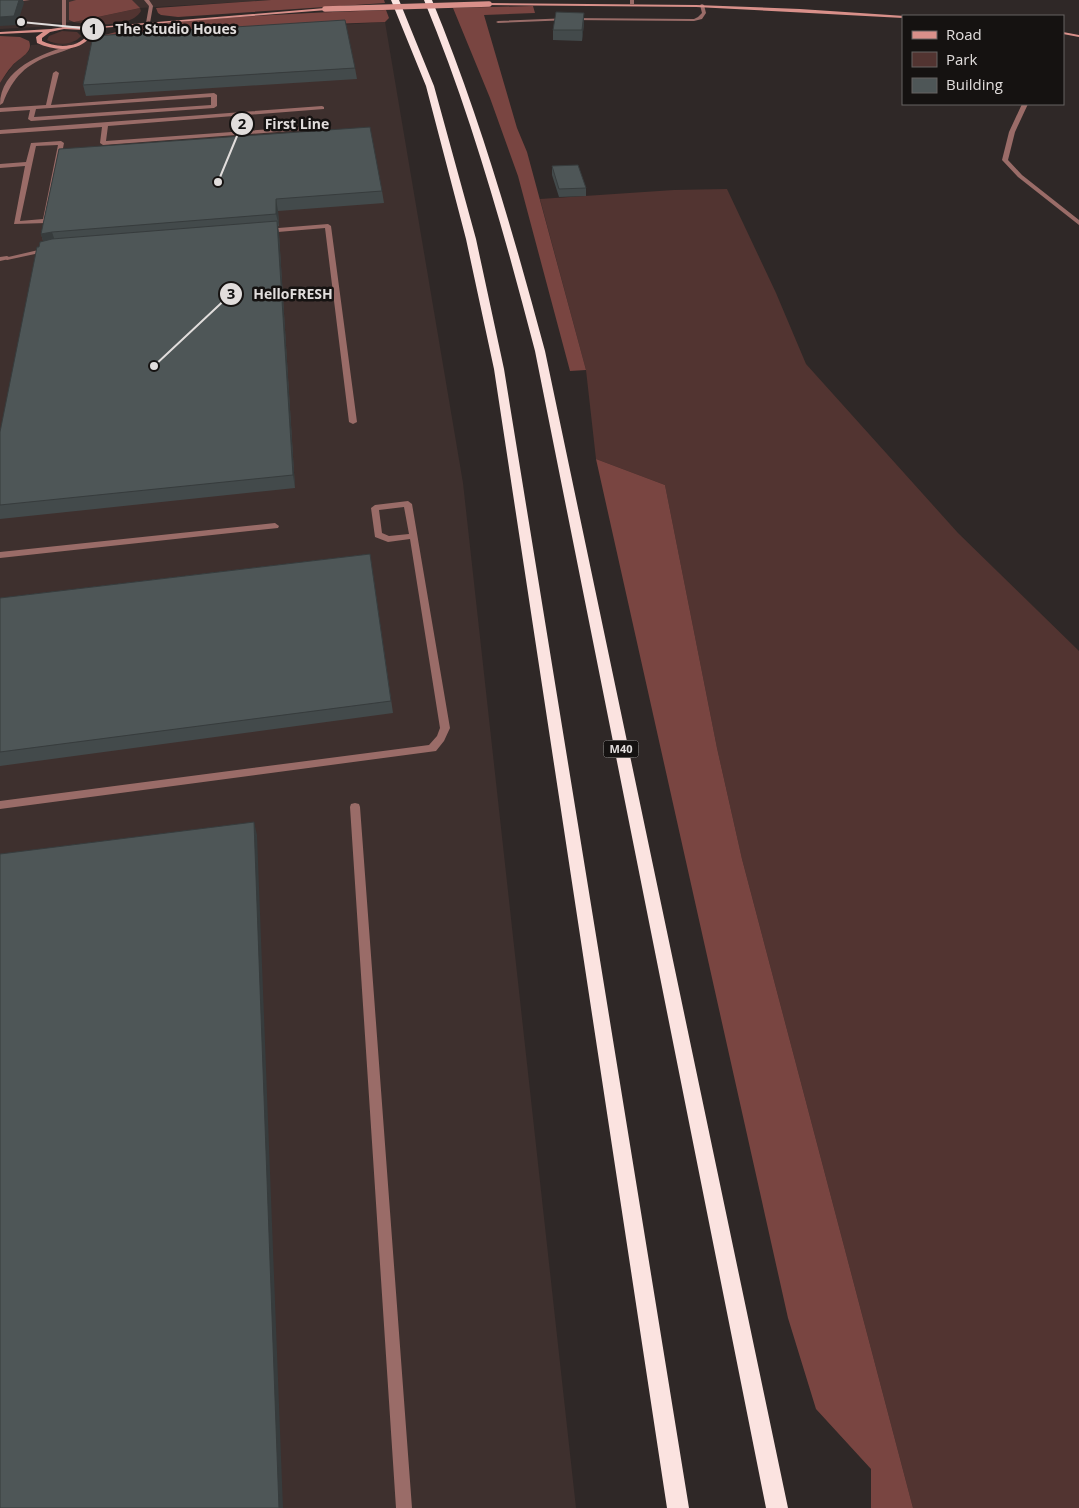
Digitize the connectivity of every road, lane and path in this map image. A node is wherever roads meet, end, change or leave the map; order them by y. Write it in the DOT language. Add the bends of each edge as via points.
graph roads {
  1 [pos="28,0"];
  2 [pos="64,0"];
  3 [pos="146,0"];
  4 [pos="396,0"];
  5 [pos="428,0"];
  6 [pos="632,2"];
  7 [pos="0,3"];
  8 [pos="702,5"];
  9 [pos="902,17"];
  10 [pos="498,22"];
  11 [pos="148,23"];
  12 [pos="130,25"];
  13 [pos="64,28"];
  14 [pos="71,28"];
  15 [pos="55,29"];
  16 [pos="12,32"];
  17 [pos="0,33"];
  18 [pos="1064,34"];
  19 [pos="1079,36"];
  20 [pos="90,38"];
  21 [pos="38,41"];
  22 [pos="72,46"];
  23 [pos="35,58"];
  24 [pos="56,73"];
  25 [pos="0,103"];
  26 [pos="1025,105"];
  27 [pos="48,107"];
  28 [pos="33,108"];
  29 [pos="322,108"];
  30 [pos="0,110"];
  31 [pos="105,125"];
  32 [pos="328,126"];
  33 [pos="0,132"];
  34 [pos="28,164"];
  35 [pos="0,166"];
  36 [pos="1079,223"];
  37 [pos="260,231"];
  38 [pos="56,248"];
  39 [pos="3,258"];
  40 [pos="353,422"];
  41 [pos="275,526"];
  42 [pos="413,536"];
  43 [pos="0,556"];
  44 [pos="0,805"];
  45 [pos="355,807"];
  46 [pos="404,1508"];
  47 [pos="678,1508"];
  48 [pos="777,1508"];
  1 -- 7 [label="street"];
  2 -- 13 [label="street"];
  3 -- 11 [label="street" via="151,6"];
  4 -- 47 [label="highway" via="430,86 472,239 499,369"];
  5 -- 48 [label="highway, M40" via="504,213 540,351"];
  6 -- 8 [label="street"];
  6 -- 11 [label="street, bridge" via="325,10"];
  8 -- 9 [label="street"];
  8 -- 10 [label="street" via="704,13 694,20"];
  11 -- 12 [label="street"];
  12 -- 14 [label="street"];
  12 -- 20 [label="street"];
  13 -- 14 [label="street"];
  13 -- 15 [label="street"];
  14 -- 20 [label="street" via="85,29 91,34"];
  15 -- 16 [label="street"];
  15 -- 21 [label="street" via="43,34"];
  16 -- 17 [label="street"];
  16 -- 21 [label="street"];
  18 -- 19 [label="street"];
  20 -- 22 [label="street"];
  21 -- 22 [label="street" via="56,47"];
  21 -- 23 [label="street"];
  22 -- 23 [label="street"];
  23 -- 25 [label="street" via="7,85"];
  24 -- 27 [label="street"];
  26 -- 36 [label="street" via="1012,132 1005,160"];
  27 -- 28 [label="street"];
  27 -- 28 [label="street" via="214,95 214,106 31,119"];
  28 -- 30 [label="street"];
  29 -- 31 [label="street"];
  31 -- 32 [label="street" via="103,143"];
  31 -- 33 [label="street"];
  34 -- 34 [label="street" via="34,144 61,143 46,221 16,223"];
  34 -- 35 [label="street"];
  37 -- 40 [label="street" via="328,226"];
  38 -- 39 [label="street"];
  41 -- 43 [label="street"];
  42 -- 42 [label="street" via="408,504 375,508 378,535 388,539"];
  42 -- 44 [label="street" via="445,728 432,748"];
  45 -- 46 [label="street"];
}
